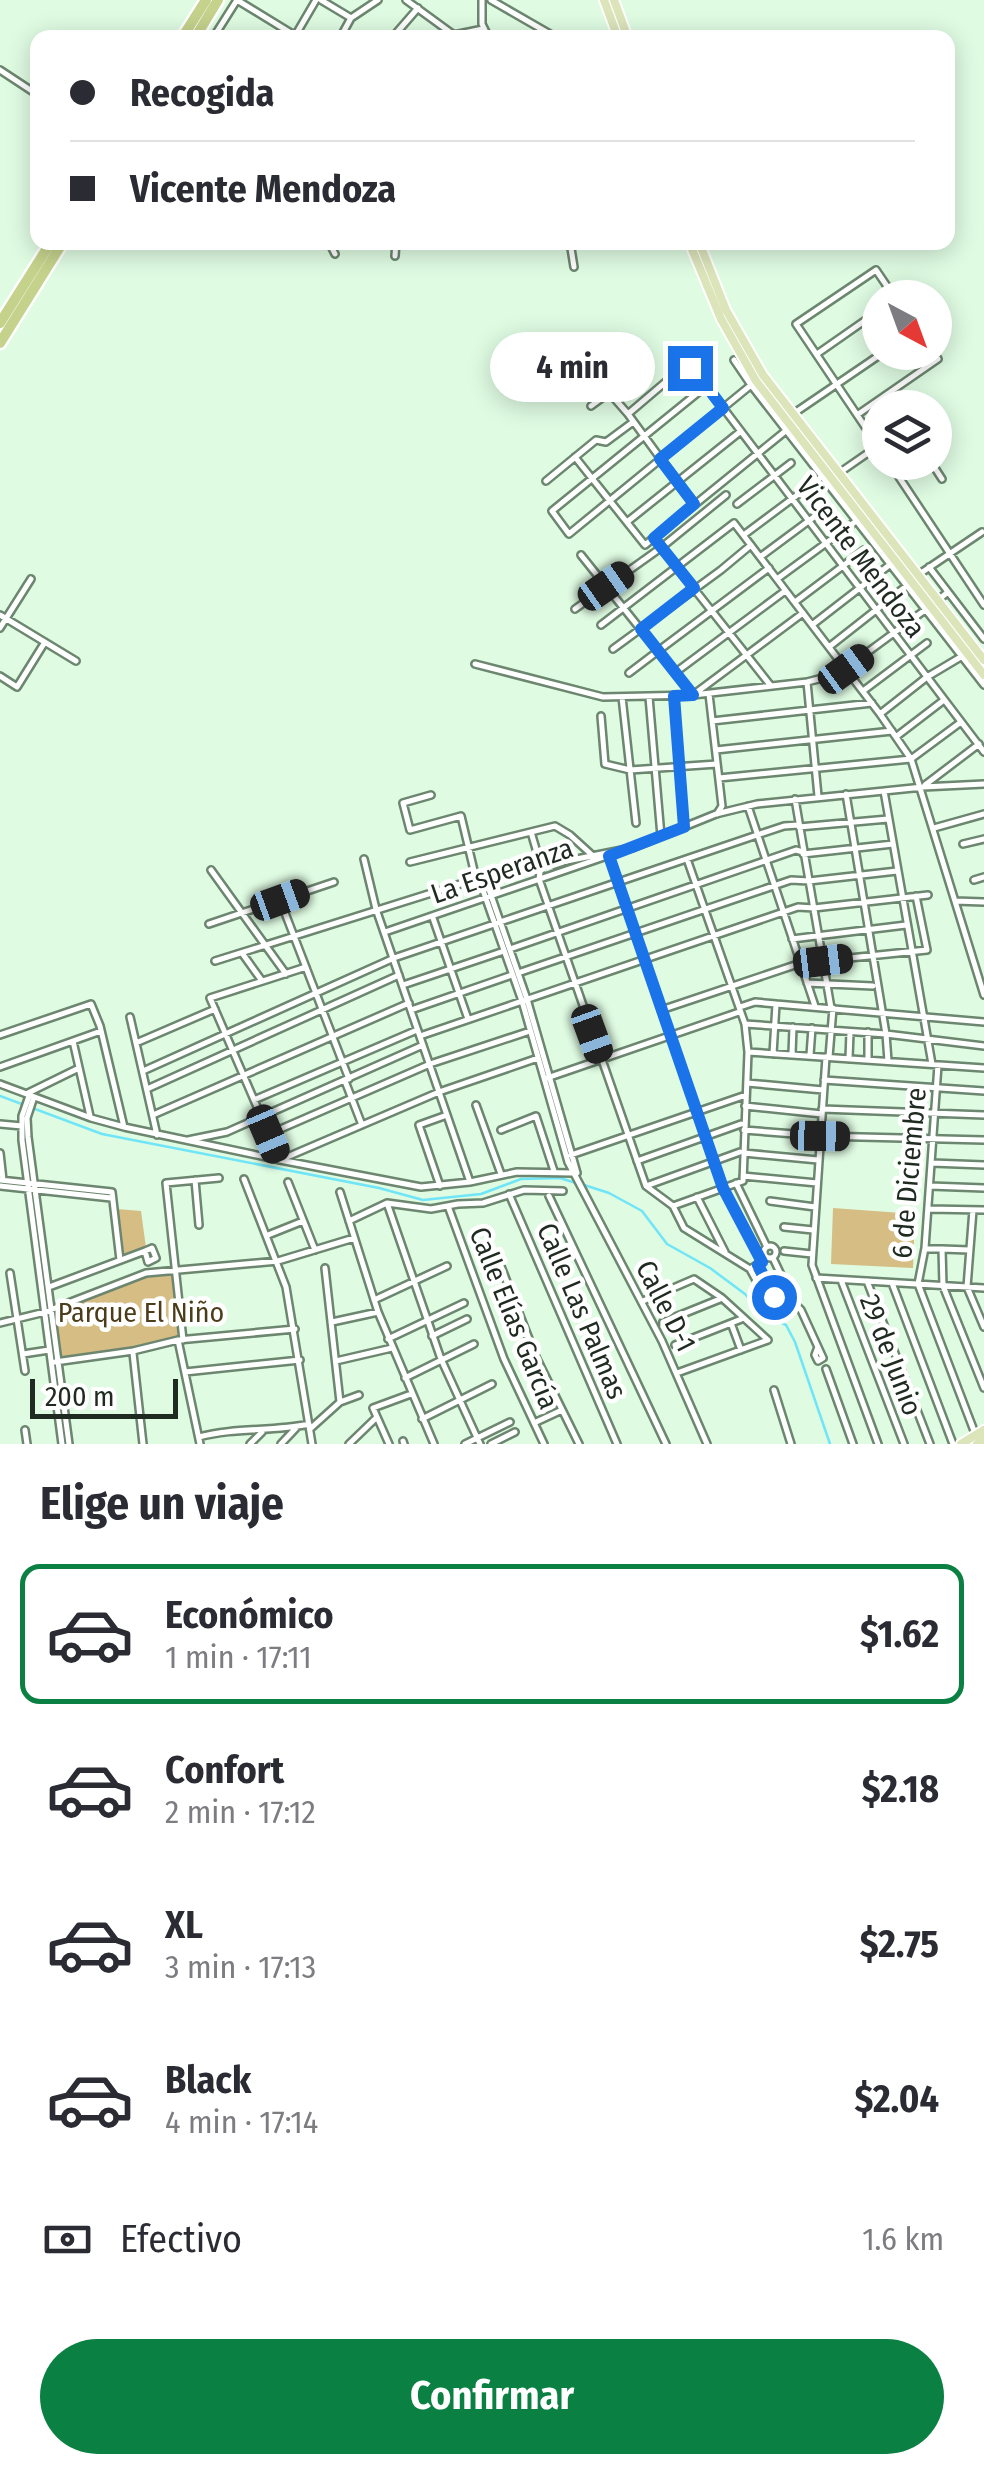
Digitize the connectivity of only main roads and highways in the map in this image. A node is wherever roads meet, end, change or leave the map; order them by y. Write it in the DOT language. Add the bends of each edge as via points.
graph roads {
  1 [pos="206,0"];
  2 [pos="218,0"];
  3 [pos="604,0"];
  4 [pos="614,0"];
  5 [pos="187,30"];
  6 [pos="199,30"];
  7 [pos="615,30"];
  8 [pos="625,30"];
  9 [pos="46,250"];
  10 [pos="58,250"];
  11 [pos="692,250"];
  12 [pos="702,250"];
  13 [pos="2,318"];
  14 [pos="0,342"];
  15 [pos="912,581"];
  16 [pos="931,605"];
  17 [pos="984,660"];
  18 [pos="984,676"];
  19 [pos="980,1438"];
  20 [pos="961,1444"];
  1 -- 5 [label="highway"];
  2 -- 6 [label="highway"];
  3 -- 7 [label="main road"];
  4 -- 8 [label="main road"];
  9 -- 13 [label="highway"];
  10 -- 14 [label="highway"];
  11 -- 15 [label="main road" via="754,383"];
  12 -- 15 [label="main road" via="763,375"];
  15 -- 16 [label="main road"];
  16 -- 17 [label="main road"];
  16 -- 18 [label="main road"];
  19 -- 20 [label="main road"];
}
